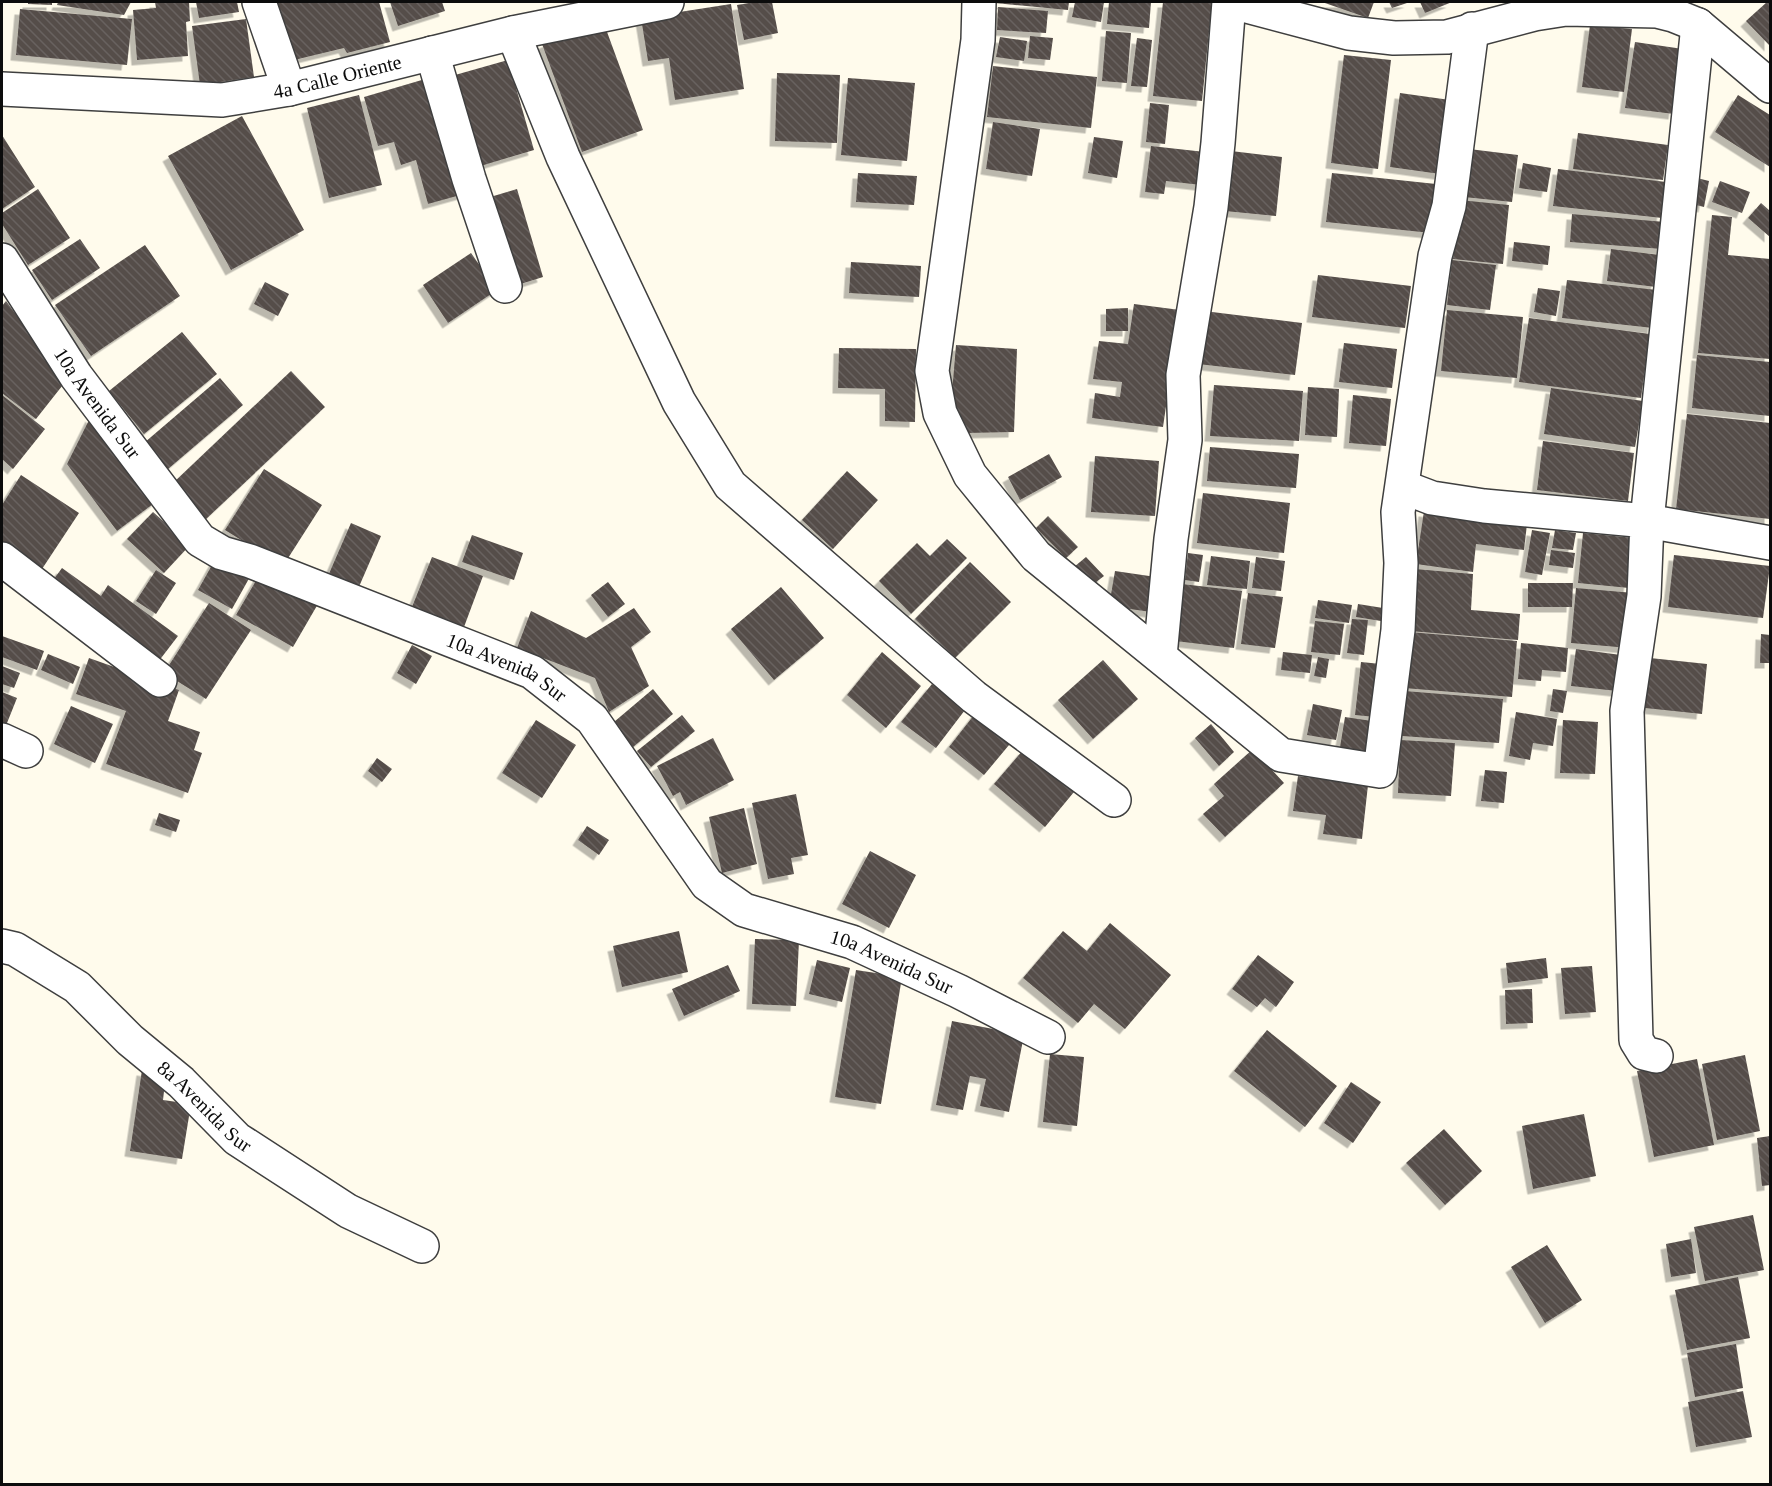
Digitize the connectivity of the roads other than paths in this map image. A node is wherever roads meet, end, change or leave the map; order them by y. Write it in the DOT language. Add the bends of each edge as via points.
graph roads {
  1 [pos="259,2"];
  2 [pos="667,2"];
  3 [pos="980,2"];
  4 [pos="1230,2"];
  5 [pos="1658,6"];
  6 [pos="1698,25"];
  7 [pos="1472,29"];
  8 [pos="513,33"];
  9 [pos="432,53"];
  10 [pos="1770,86"];
  11 [pos="2,89"];
  12 [pos="289,89"];
  13 [pos="5,274"];
  14 [pos="505,286"];
  15 [pos="1403,487"];
  16 [pos="1647,521"];
  17 [pos="1770,543"];
  18 [pos="2,559"];
  19 [pos="1160,656"];
  20 [pos="160,680"];
  21 [pos="1114,800"];
  22 [pos="2,946"];
  23 [pos="1048,1036"];
  24 [pos="1656,1056"];
  25 [pos="422,1246"];
  1 -- 12 [label="street"];
  2 -- 8 [label="street, 4a Calle Oriente"];
  3 -- 19 [label="street" via="932,371 940,413 970,475 1036,556"];
  4 -- 7 [label="street" via="1349,33 1394,38 1447,37"];
  4 -- 19 [label="street" via="1211,207 1183,375 1185,440"];
  5 -- 6 [label="street"];
  5 -- 7 [label="street" via="1566,9"];
  6 -- 10 [label="street"];
  6 -- 16 [label="street"];
  7 -- 15 [label="street" via="1449,206 1435,256"];
  8 -- 9 [label="street, 4a Calle Oriente"];
  8 -- 21 [label="street" via="563,157 679,402 730,485 974,697"];
  9 -- 12 [label="street, 4a Calle Oriente"];
  9 -- 14 [label="street"];
  11 -- 12 [label="street, 4a Calle Oriente" via="222,100"];
  13 -- 23 [label="street, 10a Avenida Sur" via="76,376 200,540 222,553 532,672 592,719 707,884 744,910 852,942"];
  15 -- 16 [label="street" via="1432,498 1484,506"];
  15 -- 19 [label="street" via="1398,512 1398,630 1380,771 1281,755"];
  16 -- 17 [label="street"];
  16 -- 24 [label="street" via="1644,596 1627,711 1636,1040 1644,1053"];
  18 -- 20 [label="street"];
  22 -- 25 [label="street, 8a Avenida Sur" via="15,949 77,987 237,1139 348,1211"];
}
